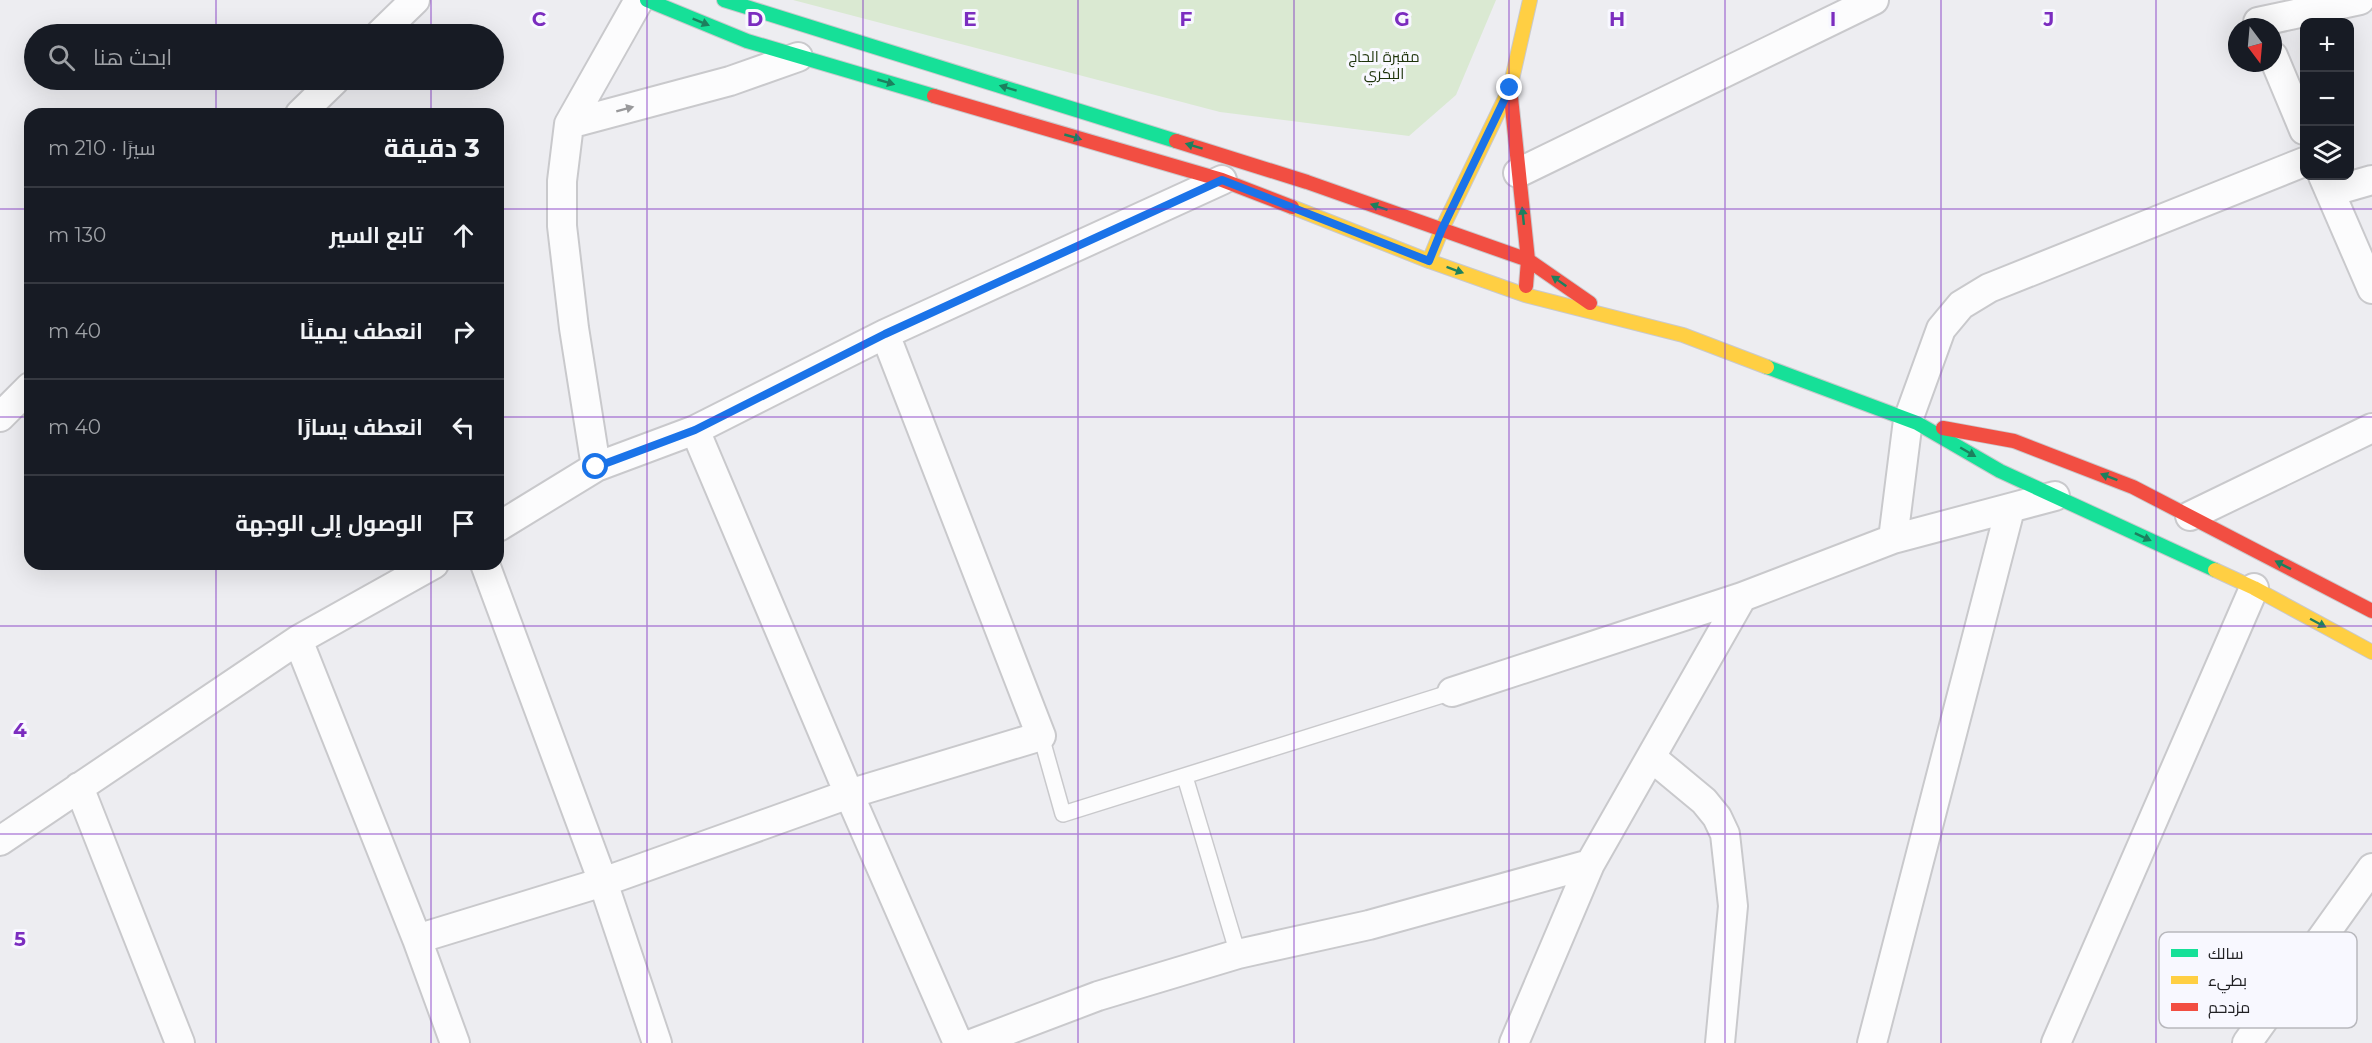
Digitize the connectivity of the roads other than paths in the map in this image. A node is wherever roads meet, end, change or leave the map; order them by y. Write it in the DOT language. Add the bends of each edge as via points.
graph roads {
  1 [pos="415,0"];
  2 [pos="639,0"];
  3 [pos="647,0"];
  4 [pos="724,0"];
  5 [pos="1530,0"];
  6 [pos="1874,0"];
  7 [pos="2360,0"];
  8 [pos="2256,16"];
  9 [pos="390,24"];
  10 [pos="798,57"];
  11 [pos="2280,72"];
  12 [pos="1510,88"];
  13 [pos="325,90"];
  14 [pos="306,108"];
  15 [pos="569,124"];
  16 [pos="2302,126"];
  17 [pos="2300,164"];
  18 [pos="1518,173"];
  19 [pos="1222,180"];
  20 [pos="2372,180"];
  21 [pos="2327,184"];
  22 [pos="1442,229"];
  23 [pos="1528,260"];
  24 [pos="1429,261"];
  25 [pos="2372,289"];
  26 [pos="1525,295"];
  27 [pos="1607,315"];
  28 [pos="885,334"];
  29 [pos="24,393"];
  30 [pos="0,417"];
  31 [pos="1912,421"];
  32 [pos="2372,428"];
  33 [pos="695,430"];
  34 [pos="596,467"];
  35 [pos="2055,496"];
  36 [pos="2010,509"];
  37 [pos="2190,516"];
  38 [pos="504,523"];
  39 [pos="1893,539"];
  40 [pos="423,570"];
  41 [pos="487,570"];
  42 [pos="2254,588"];
  43 [pos="1742,597"];
  44 [pos="2372,611"];
  45 [pos="298,640"];
  46 [pos="2372,652"];
  47 [pos="1452,692"];
  48 [pos="1041,736"];
  49 [pos="1651,757"];
  50 [pos="1185,777"];
  51 [pos="79,787"];
  52 [pos="849,794"];
  53 [pos="0,841"];
  54 [pos="1590,864"];
  55 [pos="2372,868"];
  56 [pos="603,882"];
  57 [pos="2329,932"];
  58 [pos="417,939"];
  59 [pos="1238,954"];
  60 [pos="180,1043"];
  61 [pos="456,1043"];
  62 [pos="657,1043"];
  63 [pos="958,1043"];
  64 [pos="974,1043"];
  65 [pos="1514,1043"];
  66 [pos="1720,1043"];
  67 [pos="1872,1043"];
  68 [pos="2056,1043"];
  1 -- 9 [label="street"];
  2 -- 15 [label="street"];
  3 -- 10 [label="main road, one-way" via="747,41"];
  22 -- 4 [label="main road, one-way" via="1307,182"];
  5 -- 12 [label="main road"];
  6 -- 18 [label="street"];
  7 -- 8 [label="street"];
  15 -- 10 [label="street, one-way" via="730,81"];
  10 -- 19 [label="main road, one-way"];
  11 -- 16 [label="street"];
  12 -- 18 [label="main road"];
  12 -- 22 [label="main road"];
  13 -- 14 [label="street"];
  15 -- 34 [label="street" via="562,182 562,226"];
  17 -- 31 [label="street" via="1989,288 1961,305 1941,329"];
  23 -- 18 [label="main road, one-way"];
  19 -- 24 [label="main road"];
  19 -- 28 [label="street"];
  20 -- 21 [label="street"];
  21 -- 25 [label="street"];
  22 -- 23 [label="main road"];
  22 -- 24 [label="main road"];
  23 -- 26 [label="main road"];
  27 -- 23 [label="main road, one-way"];
  24 -- 26 [label="main road, one-way"];
  26 -- 27 [label="main road"];
  27 -- 31 [label="main road" via="1683,335"];
  28 -- 33 [label="street"];
  28 -- 48 [label="street"];
  29 -- 30 [label="street"];
  31 -- 35 [label="main road, one-way" via="2000,471"];
  37 -- 31 [label="main road, one-way" via="2133,487 2014,441"];
  31 -- 39 [label="street"];
  32 -- 37 [label="street"];
  33 -- 34 [label="street"];
  33 -- 52 [label="street"];
  34 -- 38 [label="street"];
  35 -- 36 [label="street"];
  35 -- 42 [label="main road, one-way"];
  36 -- 39 [label="street"];
  36 -- 67 [label="street"];
  44 -- 37 [label="main road, one-way"];
  39 -- 43 [label="street"];
  40 -- 45 [label="street"];
  41 -- 56 [label="street"];
  42 -- 46 [label="main road, one-way"];
  42 -- 68 [label="street"];
  43 -- 47 [label="street"];
  43 -- 49 [label="street"];
  45 -- 51 [label="street"];
  45 -- 58 [label="street"];
  47 -- 50 [label="lane"];
  48 -- 50 [label="lane" via="1063,814"];
  48 -- 52 [label="street"];
  49 -- 54 [label="street"];
  49 -- 66 [label="street" via="1704,801 1725,834 1733,906"];
  50 -- 59 [label="lane"];
  51 -- 53 [label="street"];
  51 -- 60 [label="street"];
  52 -- 56 [label="street"];
  52 -- 63 [label="street"];
  54 -- 59 [label="street" via="1369,925"];
  54 -- 65 [label="street"];
  55 -- 57 [label="street"];
  56 -- 58 [label="street"];
  56 -- 62 [label="street"];
  58 -- 61 [label="street"];
  59 -- 64 [label="street" via="1098,996"];
}
